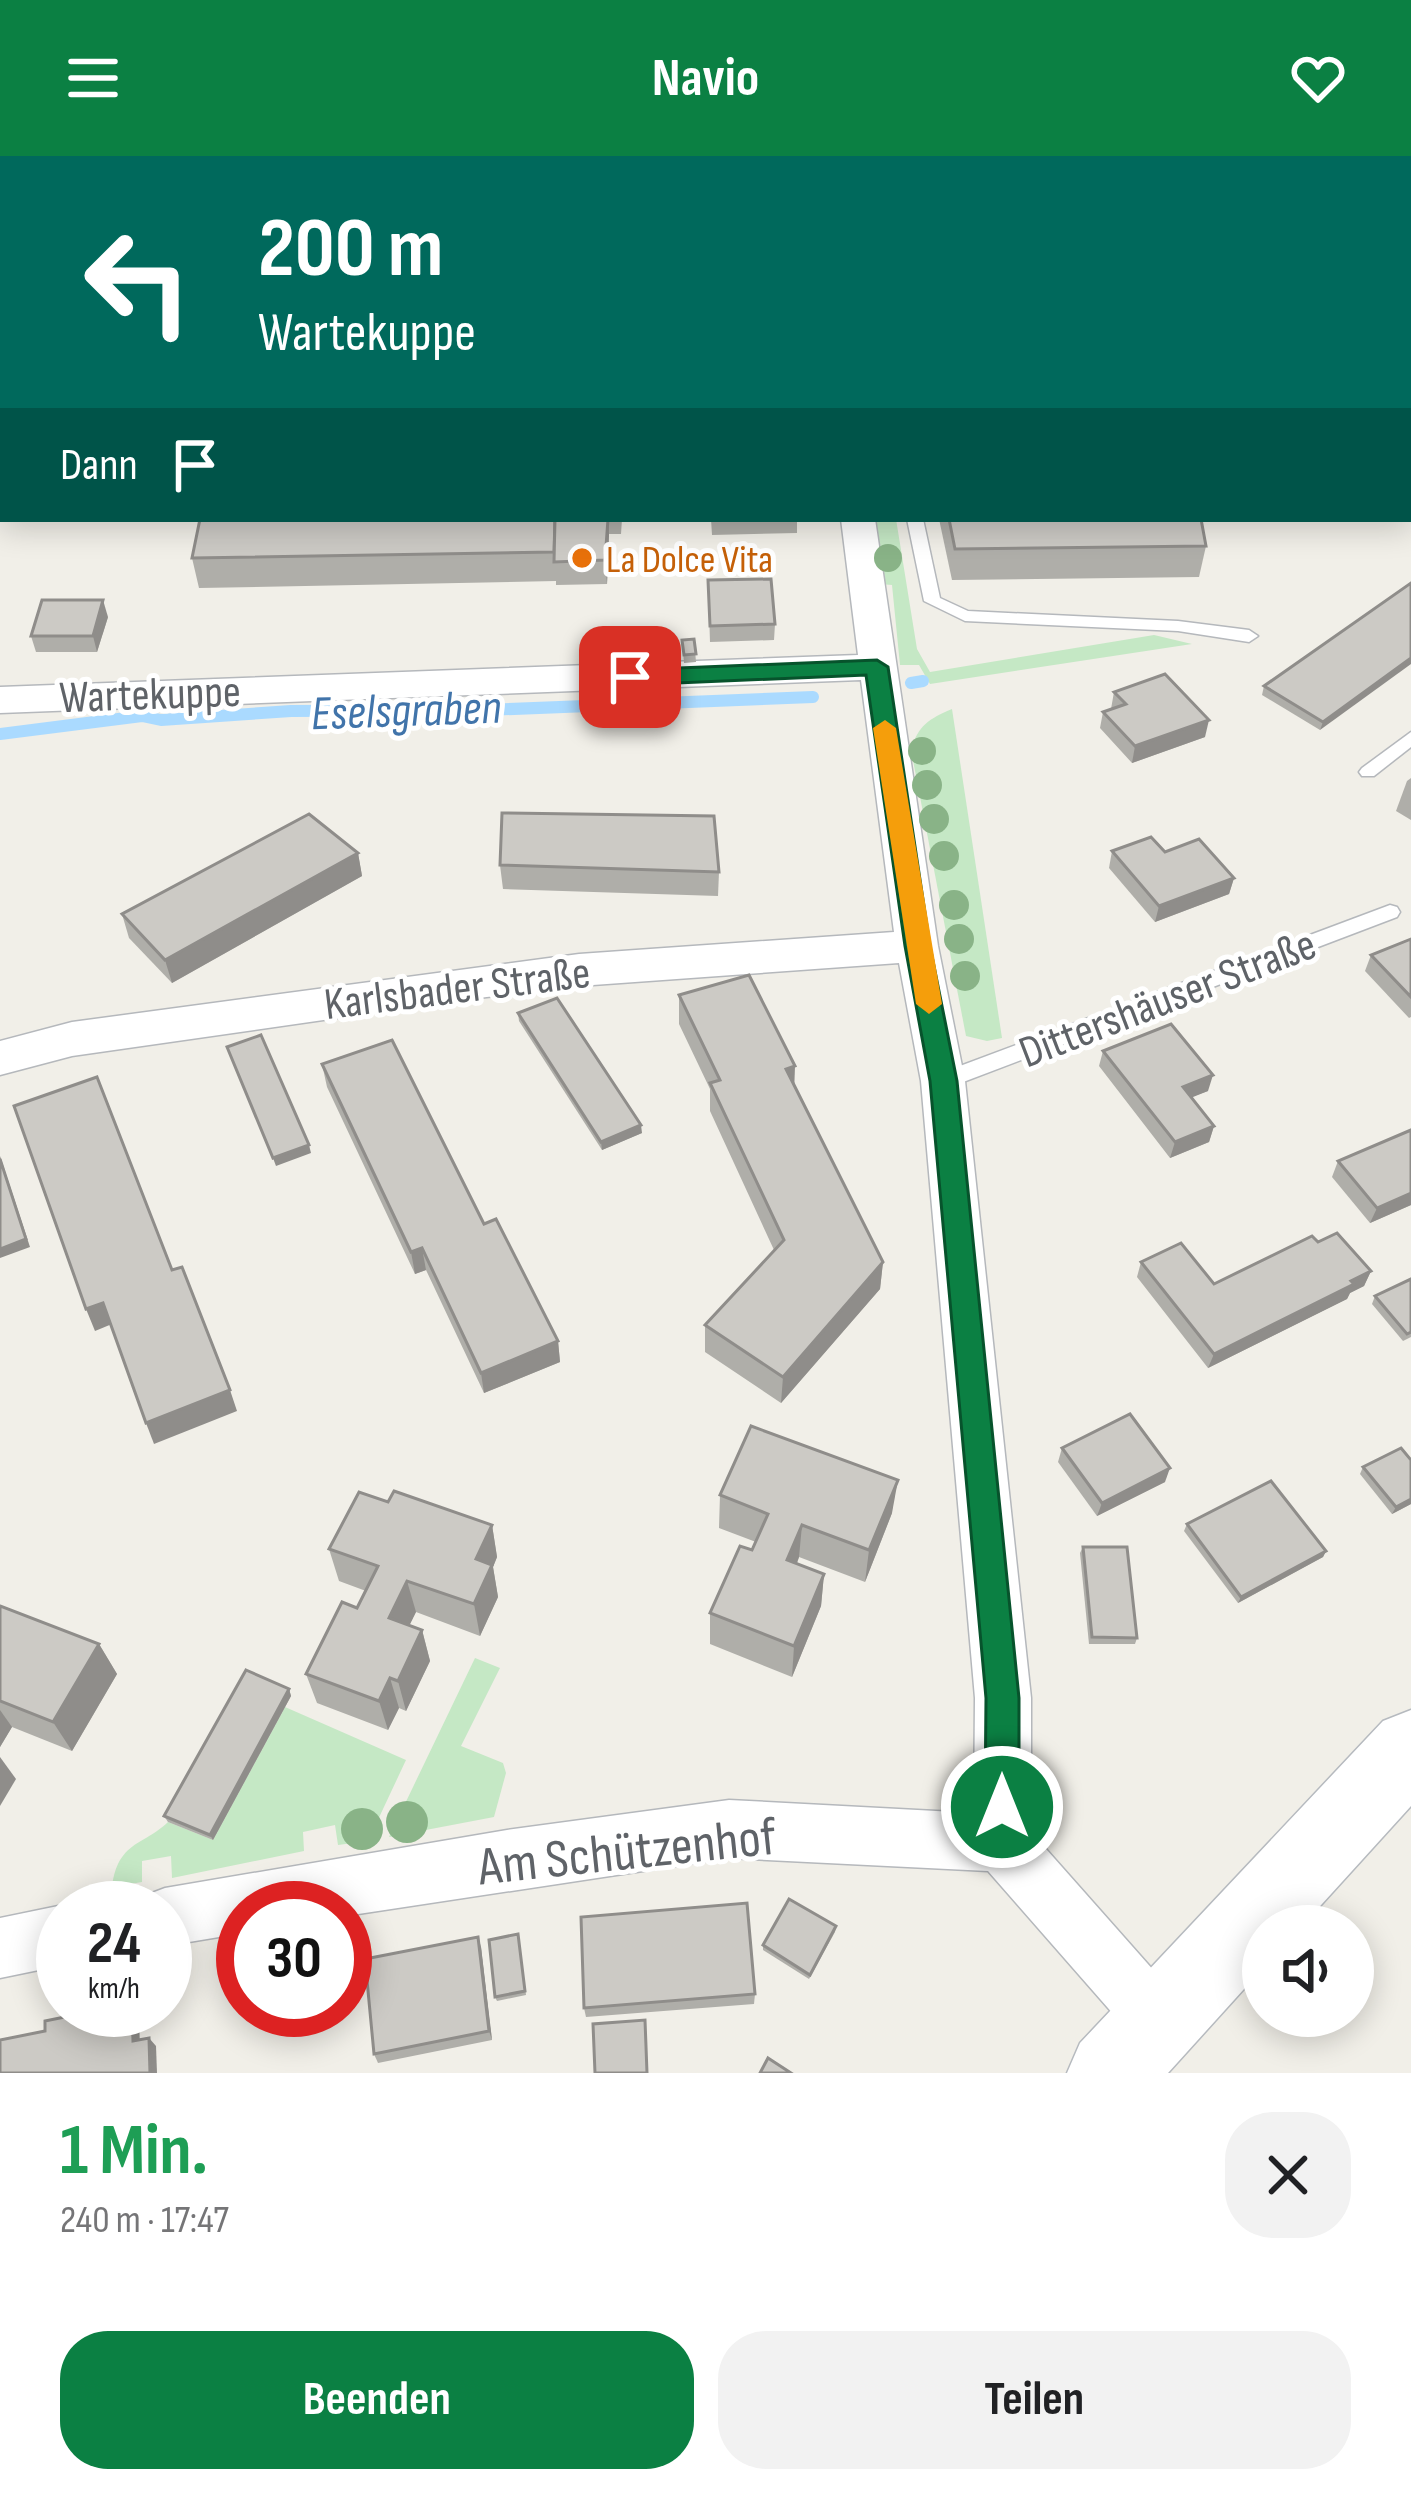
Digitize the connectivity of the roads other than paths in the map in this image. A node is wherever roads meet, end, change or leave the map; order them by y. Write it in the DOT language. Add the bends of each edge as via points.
graph roads {
  1 [pos="858,522"];
  2 [pos="916,522"];
  3 [pos="1250,636"];
  4 [pos="877,667"];
  5 [pos="0,700"];
  6 [pos="1411,738"];
  7 [pos="1368,772"];
  8 [pos="1390,913"];
  9 [pos="917,946"];
  10 [pos="0,1058"];
  11 [pos="944,1081"];
  12 [pos="1411,1748"];
  13 [pos="1002,1843"];
  14 [pos="192,1912"];
  15 [pos="36,1941"];
  16 [pos="0,1948"];
  17 [pos="1134,2046"];
  1 -- 4 [label="street"];
  2 -- 3 [label="lane" via="932,601 965,616"];
  4 -- 5 [label="street, Wartekuppe"];
  4 -- 9 [label="street"];
  6 -- 7 [label="lane"];
  8 -- 11 [label="lane, Dittershäuser Straße"];
  9 -- 10 [label="street, Karlsbader Straße" via="492,980 72,1039"];
  9 -- 11 [label="street"];
  11 -- 13 [label="street" via="1003,1698"];
  12 -- 17 [label="main road"];
  13 -- 14 [label="street, Am Schützenhof" via="729,1829"];
  13 -- 17 [label="street"];
  15 -- 16 [label="street"];
}
